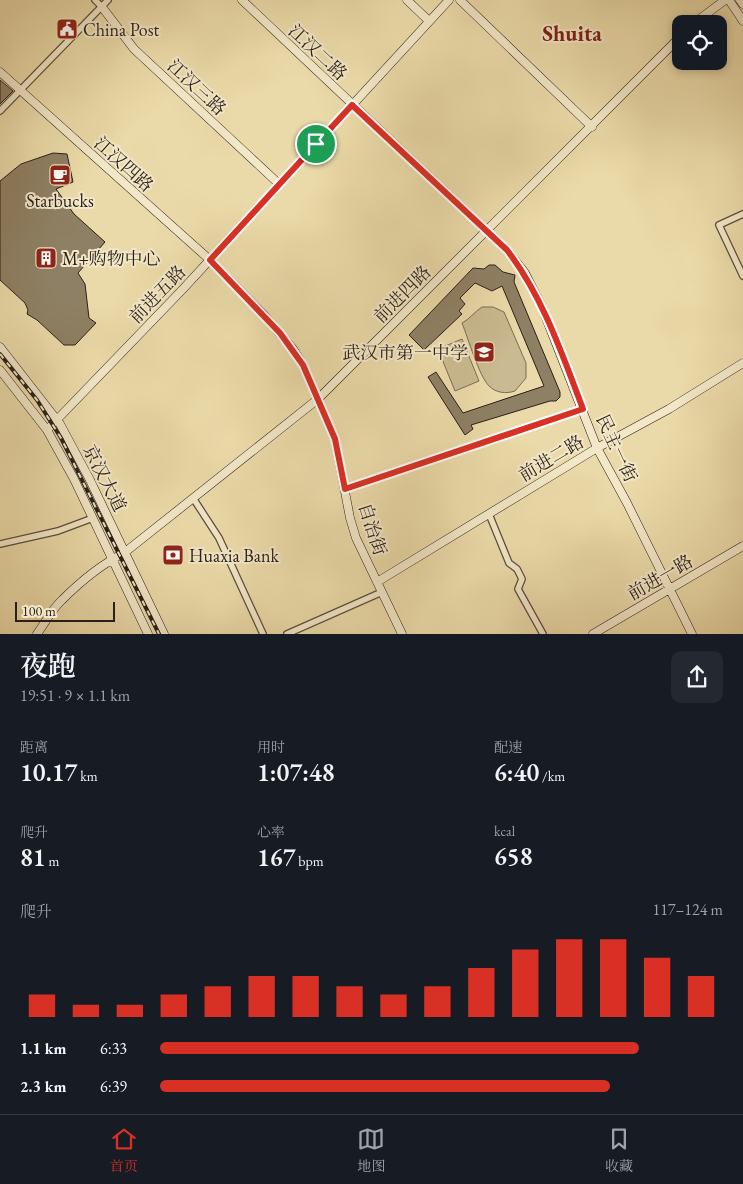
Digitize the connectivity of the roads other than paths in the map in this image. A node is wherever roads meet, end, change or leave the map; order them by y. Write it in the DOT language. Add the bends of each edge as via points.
graph roads {
  1 [pos="95,0"];
  2 [pos="108,0"];
  3 [pos="242,0"];
  4 [pos="407,0"];
  5 [pos="449,0"];
  6 [pos="460,0"];
  7 [pos="725,0"];
  8 [pos="729,0"];
  9 [pos="740,0"];
  10 [pos="743,4"];
  11 [pos="102,7"];
  12 [pos="705,15"];
  13 [pos="429,21"];
  14 [pos="743,21"];
  15 [pos="672,45"];
  16 [pos="0,72"];
  17 [pos="19,90"];
  18 [pos="352,105"];
  19 [pos="0,111"];
  20 [pos="592,127"];
  21 [pos="279,184"];
  22 [pos="743,214"];
  23 [pos="486,231"];
  24 [pos="210,260"];
  25 [pos="743,276"];
  26 [pos="0,347"];
  27 [pos="743,363"];
  28 [pos="0,370"];
  29 [pos="318,399"];
  30 [pos="583,409"];
  31 [pos="56,419"];
  32 [pos="47,430"];
  33 [pos="597,448"];
  34 [pos="345,489"];
  35 [pos="193,498"];
  36 [pos="489,514"];
  37 [pos="92,518"];
  38 [pos="0,544"];
  39 [pos="743,546"];
  40 [pos="124,552"];
  41 [pos="112,559"];
  42 [pos="377,582"];
  43 [pos="670,589"];
  44 [pos="382,592"];
  45 [pos="37,634"];
  46 [pos="148,634"];
  47 [pos="164,634"];
  48 [pos="263,634"];
  49 [pos="287,634"];
  50 [pos="402,634"];
  51 [pos="543,634"];
  52 [pos="593,634"];
  53 [pos="692,634"];
  1 -- 11 [label="street"];
  2 -- 11 [label="street"];
  3 -- 18 [label="street, 江汉二路"];
  4 -- 13 [label="street"];
  5 -- 13 [label="street, 前进五路"];
  6 -- 20 [label="street"];
  7 -- 12 [label="street"];
  8 -- 14 [label="street"];
  9 -- 10 [label="street"];
  11 -- 17 [label="street"];
  11 -- 21 [label="street, 江汉三路" via="134,49"];
  13 -- 18 [label="street, 前进五路"];
  15 -- 20 [label="street, 前进四路"];
  16 -- 17 [label="street, 江汉四路"];
  17 -- 19 [label="street"];
  17 -- 24 [label="street, 江汉四路"];
  18 -- 21 [label="street, 前进五路"];
  18 -- 23 [label="street, 民主一街"];
  20 -- 23 [label="street, 前进四路"];
  21 -- 24 [label="street, 前进五路"];
  22 -- 25 [label="street" via="718,224"];
  23 -- 29 [label="street, 前进四路"];
  23 -- 30 [label="street, 民主一街" via="525,273"];
  24 -- 29 [label="street, 自治街" via="293,349"];
  24 -- 31 [label="street, 前进五路"];
  26 -- 31 [label="street, 京汉大道"];
  27 -- 33 [label="street, 前进二路" via="669,409"];
  28 -- 32 [label="street"];
  29 -- 34 [label="street, 自治街" via="335,439"];
  29 -- 35 [label="street, 前进四路"];
  30 -- 33 [label="street, 民主一街"];
  30 -- 34 [label="street"];
  31 -- 32 [label="street, 前进五路"];
  31 -- 40 [label="street, 京汉大道" via="90,480"];
  32 -- 37 [label="street"];
  33 -- 36 [label="street, 前进二路"];
  33 -- 43 [label="street, 民主一街"];
  34 -- 42 [label="street, 自治街" via="356,538"];
  35 -- 40 [label="street, 前进四路"];
  35 -- 48 [label="street" via="220,538"];
  36 -- 42 [label="street, 前进二路"];
  36 -- 51 [label="street" via="509,563 518,569 522,579 518,589"];
  37 -- 38 [label="street"];
  37 -- 41 [label="street"];
  39 -- 43 [label="street, 前进一路"];
  40 -- 41 [label="street, 前进四路"];
  40 -- 47 [label="street, 京汉大道"];
  41 -- 45 [label="street, 前进四路" via="61,600"];
  41 -- 46 [label="street"];
  42 -- 44 [label="street, 自治街"];
  43 -- 52 [label="street, 前进一路"];
  43 -- 53 [label="street, 民主一街"];
  44 -- 49 [label="street"];
  44 -- 50 [label="street, 自治街"];
}
